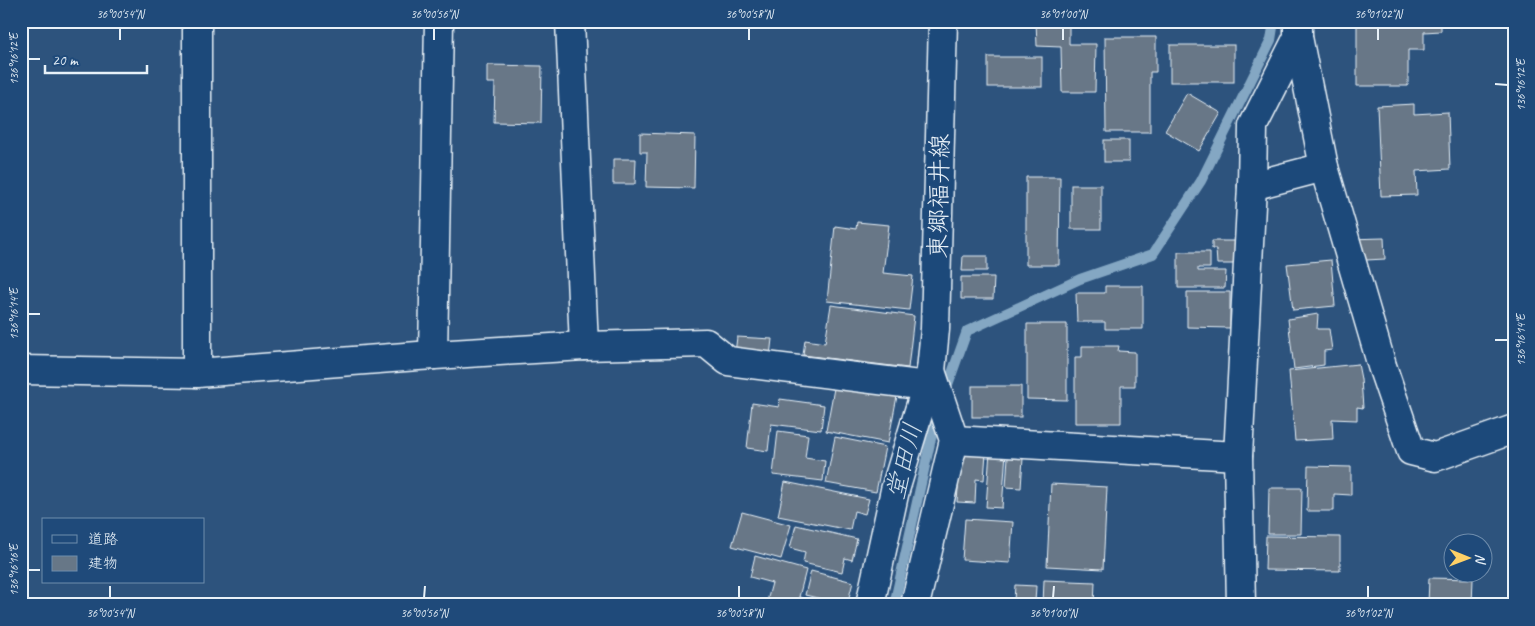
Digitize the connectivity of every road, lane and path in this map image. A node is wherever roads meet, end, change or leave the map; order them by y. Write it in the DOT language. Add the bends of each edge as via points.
graph roads {
  1 [pos="197,21"];
  2 [pos="439,21"];
  3 [pos="570,21"];
  4 [pos="943,21"];
  5 [pos="1298,29"];
  6 [pos="1324,167"];
  7 [pos="1252,186"];
  8 [pos="584,346"];
  9 [pos="433,356"];
  10 [pos="21,370"];
  11 [pos="197,373"];
  12 [pos="929,379"];
  13 [pos="1514,429"];
  14 [pos="951,430"];
  15 [pos="1238,456"];
  16 [pos="870,605"];
  17 [pos="915,605"];
  18 [pos="1240,605"];
  1 -- 11 [label="street"];
  2 -- 9 [label="street"];
  3 -- 8 [label="street"];
  4 -- 12 [label="street, 東郷福井線" via="936,329"];
  5 -- 6 [label="street"];
  5 -- 7 [label="street" via="1252,126"];
  6 -- 7 [label="street"];
  6 -- 13 [label="street" via="1382,366 1411,451 1435,457"];
  7 -- 15 [label="street"];
  8 -- 9 [label="street"];
  8 -- 12 [label="street" via="706,343 728,361"];
  9 -- 11 [label="street"];
  10 -- 11 [label="street"];
  12 -- 14 [label="street, 東郷福井線"];
  12 -- 16 [label="street, 東郷福井線" via="895,490"];
  14 -- 15 [label="street"];
  14 -- 17 [label="street"];
  15 -- 18 [label="street"];
}
